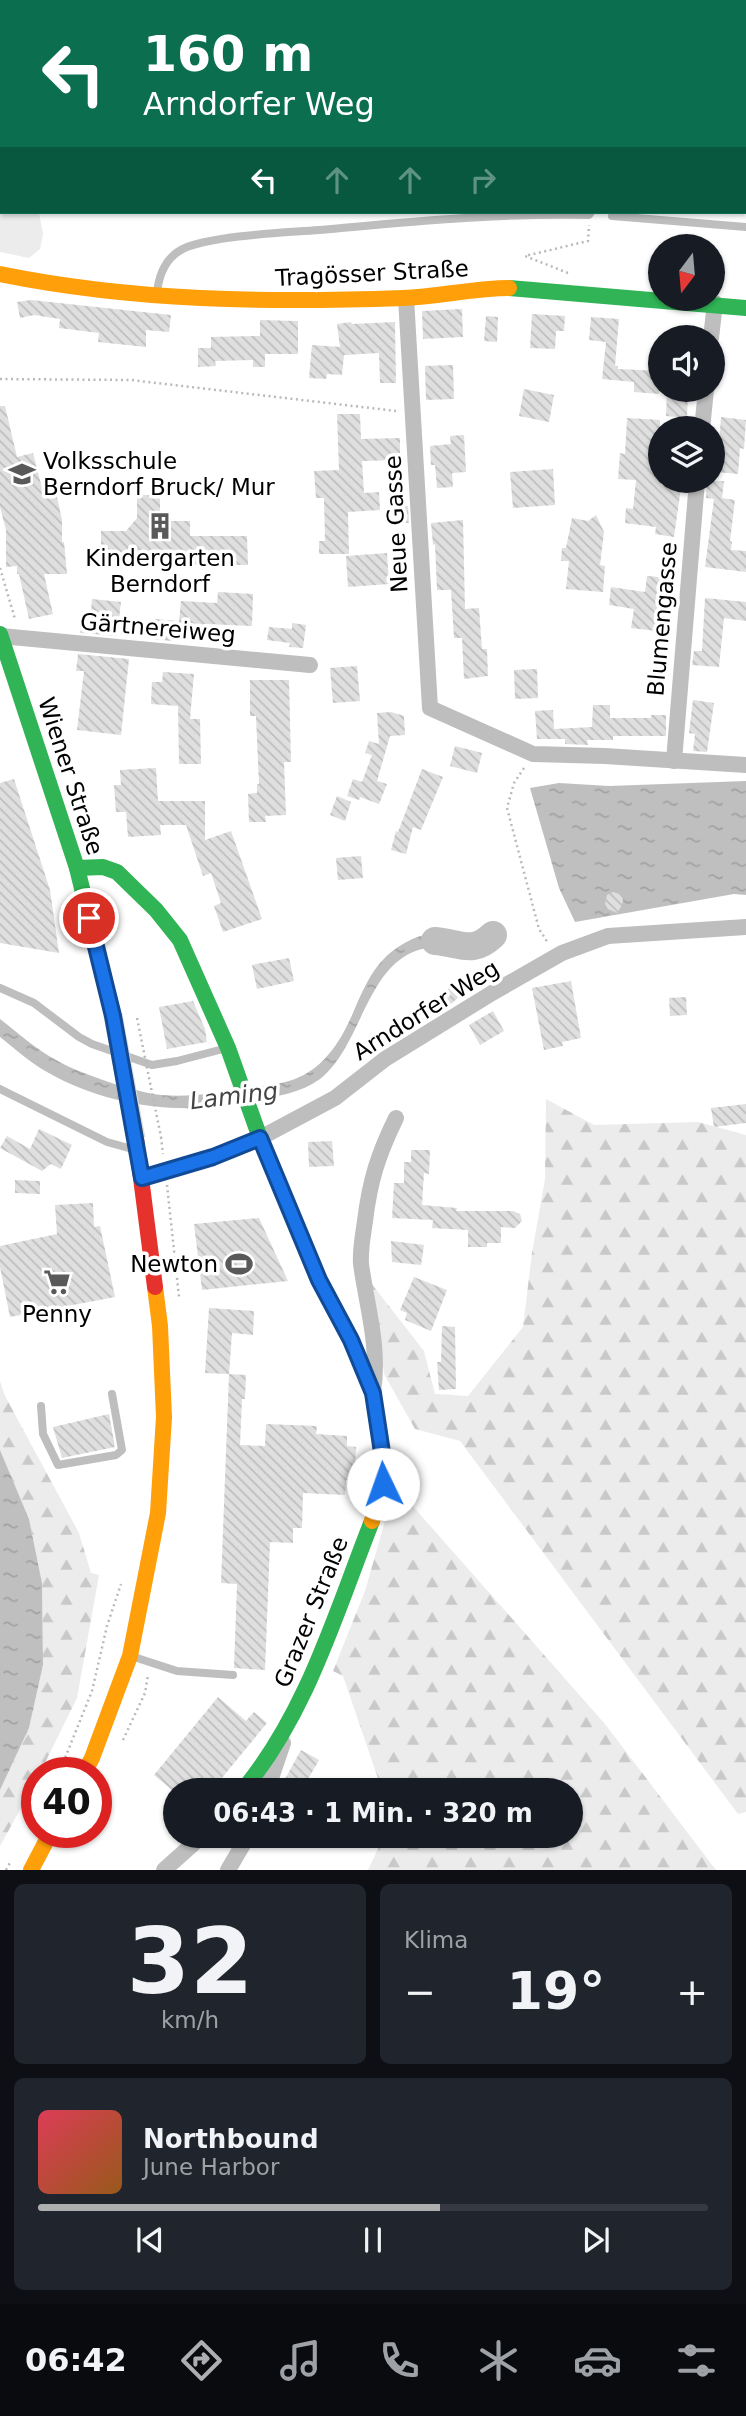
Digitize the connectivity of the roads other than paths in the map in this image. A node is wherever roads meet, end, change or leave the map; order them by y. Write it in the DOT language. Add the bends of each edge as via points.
graph roads {
  1 [pos="491,214"];
  2 [pos="612,216"];
  3 [pos="746,227"];
  4 [pos="0,274"];
  5 [pos="157,296"];
  6 [pos="406,298"];
  7 [pos="648,298"];
  8 [pos="725,305"];
  9 [pos="746,308"];
  10 [pos="696,493"];
  11 [pos="0,635"];
  12 [pos="310,665"];
  13 [pos="674,761"];
  14 [pos="746,765"];
  15 [pos="77,869"];
  16 [pos="746,927"];
  17 [pos="0,988"];
  18 [pos="231,1055"];
  19 [pos="0,1089"];
  20 [pos="396,1118"];
  21 [pos="260,1138"];
  22 [pos="137,1145"];
  23 [pos="142,1178"];
  24 [pos="373,1393"];
  25 [pos="112,1394"];
  26 [pos="41,1406"];
  27 [pos="130,1656"];
  28 [pos="233,1675"];
  29 [pos="293,1715"];
  30 [pos="92,1757"];
  31 [pos="253,1778"];
  32 [pos="271,1778"];
  33 [pos="43,1848"];
  34 [pos="189,1848"];
  35 [pos="241,1848"];
  36 [pos="31,1870"];
  37 [pos="164,1870"];
  38 [pos="228,1870"];
  1 -- 5 [label="lane" via="209,242 186,248 167,261"];
  2 -- 3 [label="lane"];
  4 -- 5 [label="main road, Tragösser Straße"];
  5 -- 6 [label="main road, Tragösser Straße"];
  6 -- 7 [label="main road, Tragösser Straße" via="506,288"];
  6 -- 13 [label="street, Neue Gasse" via="430,708 533,754"];
  8 -- 9 [label="main road, Tragösser Straße"];
  10 -- 13 [label="street, Blumengasse"];
  11 -- 12 [label="street, Gärtnereiweg"];
  11 -- 15 [label="main road, Wiener Straße"];
  13 -- 14 [label="street"];
  15 -- 18 [label="main road, Grazer Straße" via="103,867 117,872 156,910 180,940"];
  15 -- 22 [label="main road, Wiener Straße, bridge" via="113,1016"];
  16 -- 21 [label="street, Arndorfer Weg" via="608,936 562,954 385,1059 335,1098"];
  17 -- 18 [label="lane" via="34,1003 92,1044 152,1065"];
  18 -- 21 [label="main road, Grazer Straße"];
  19 -- 22 [label="lane" via="107,1142"];
  20 -- 24 [label="street" via="370,1181 363,1235 361,1261 377,1367"];
  21 -- 23 [label="street, Arndorfer Weg"];
  21 -- 24 [label="main road, Grazer Straße" via="319,1280"];
  22 -- 23 [label="main road"];
  23 -- 27 [label="main road" via="158,1301 164,1417 158,1513"];
  24 -- 29 [label="main road, Grazer Straße" via="383,1484 373,1520"];
  25 -- 26 [label="lane" via="122,1450 58,1465 43,1434"];
  27 -- 28 [label="lane" via="177,1671"];
  27 -- 30 [label="main road"];
  29 -- 31 [label="main road, Grazer Straße"];
  29 -- 32 [label="street"];
  33 -- 36 [label="main road"];
  34 -- 37 [label="street"];
  35 -- 38 [label="street"];
}
